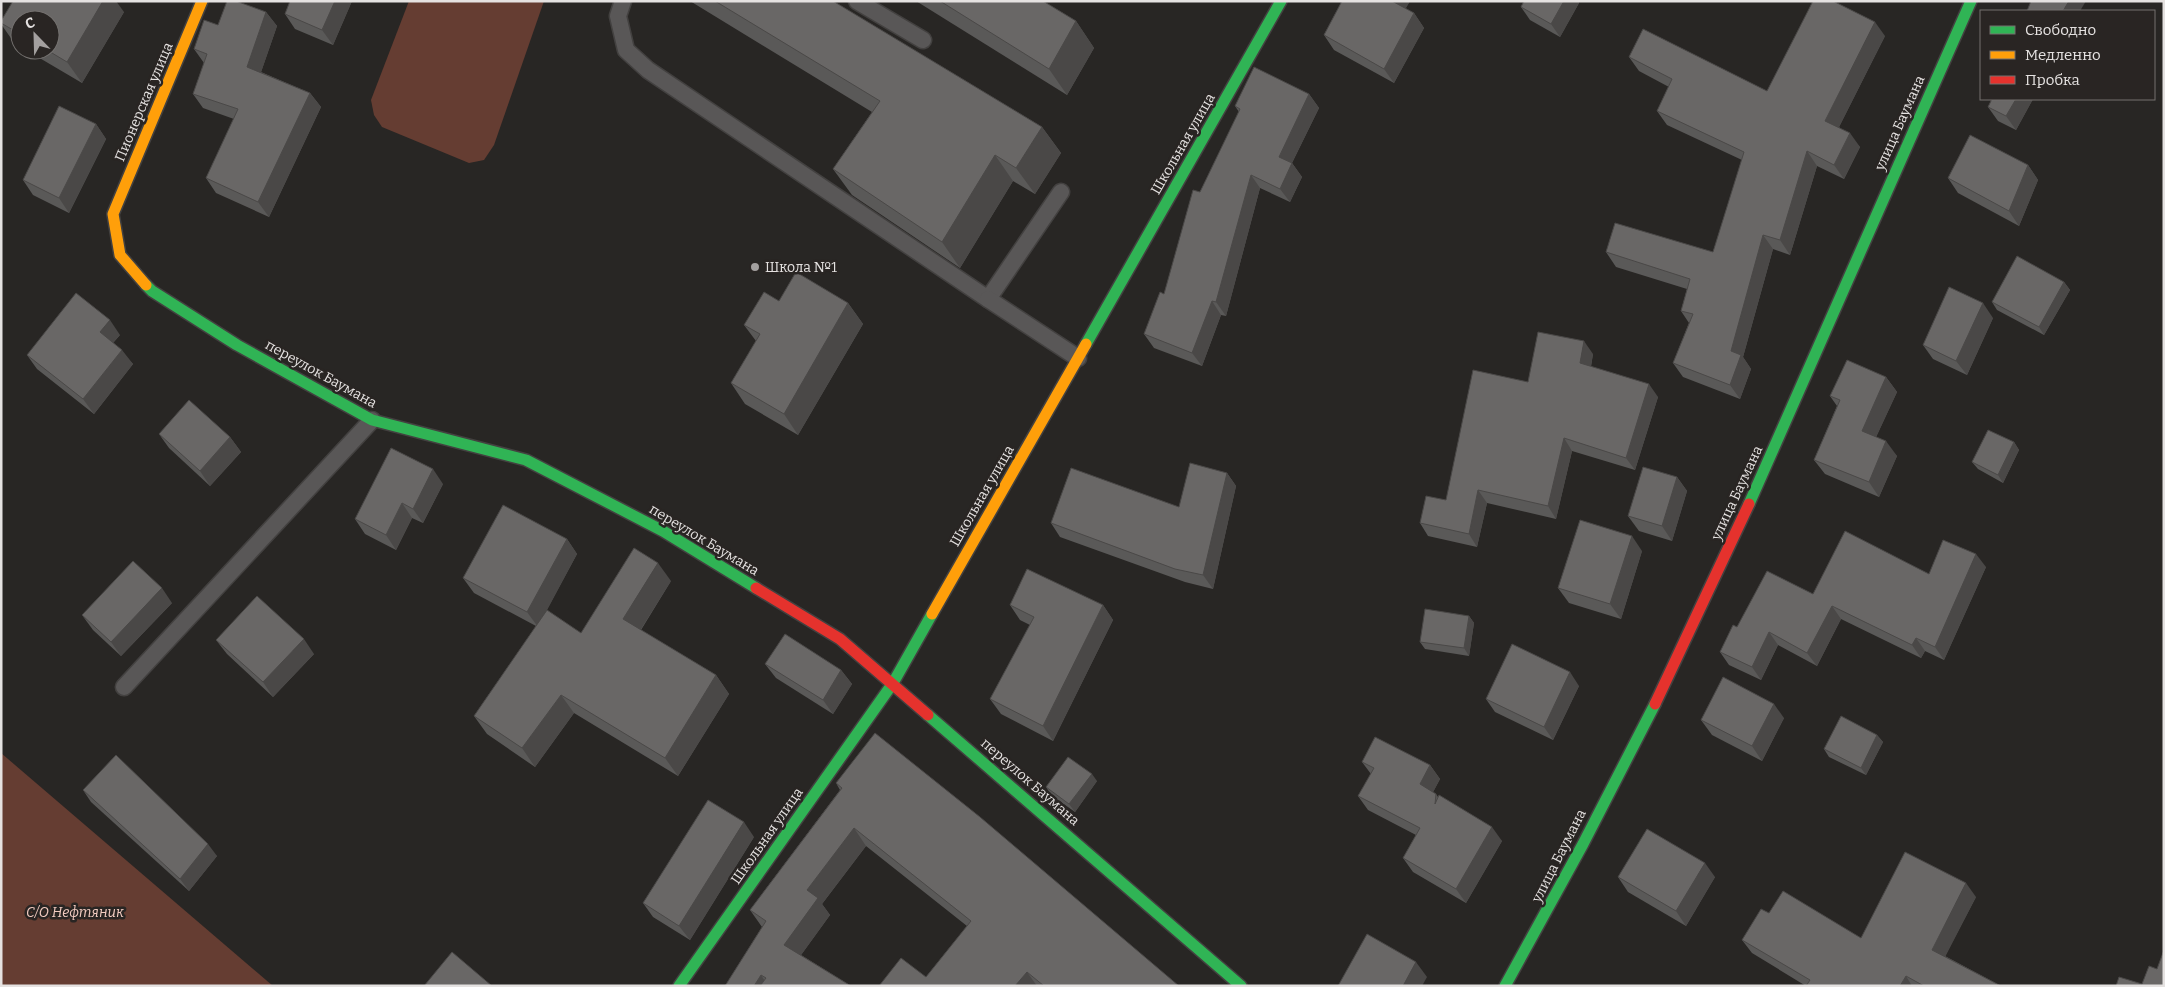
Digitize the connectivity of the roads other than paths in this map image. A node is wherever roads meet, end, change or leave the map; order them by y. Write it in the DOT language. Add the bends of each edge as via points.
graph roads {
  1 [pos="202,1"];
  2 [pos="623,1"];
  3 [pos="857,1"];
  4 [pos="1281,1"];
  5 [pos="1972,1"];
  6 [pos="923,40"];
  7 [pos="1061,192"];
  8 [pos="114,214"];
  9 [pos="988,299"];
  10 [pos="1078,358"];
  11 [pos="372,420"];
  12 [pos="893,683"];
  13 [pos="124,687"];
  14 [pos="679,986"];
  15 [pos="1241,986"];
  16 [pos="1505,986"];
  1 -- 8 [label="street, Пионерская улица"];
  2 -- 9 [label="lane" via="618,16 626,50 648,70"];
  3 -- 6 [label="lane"];
  4 -- 10 [label="street, Школьная улица"];
  5 -- 16 [label="street, улица Баумана" via="1904,147 1793,408 1672,668 1549,909"];
  7 -- 9 [label="lane"];
  8 -- 11 [label="street, переулок Баумана" via="120,255 152,291 237,345"];
  9 -- 10 [label="lane"];
  10 -- 12 [label="street, Школьная улица"];
  11 -- 12 [label="street, переулок Баумана" via="526,460 672,536 840,639"];
  11 -- 13 [label="lane"];
  12 -- 14 [label="street, Школьная улица"];
  12 -- 15 [label="street, переулок Баумана"];
}
